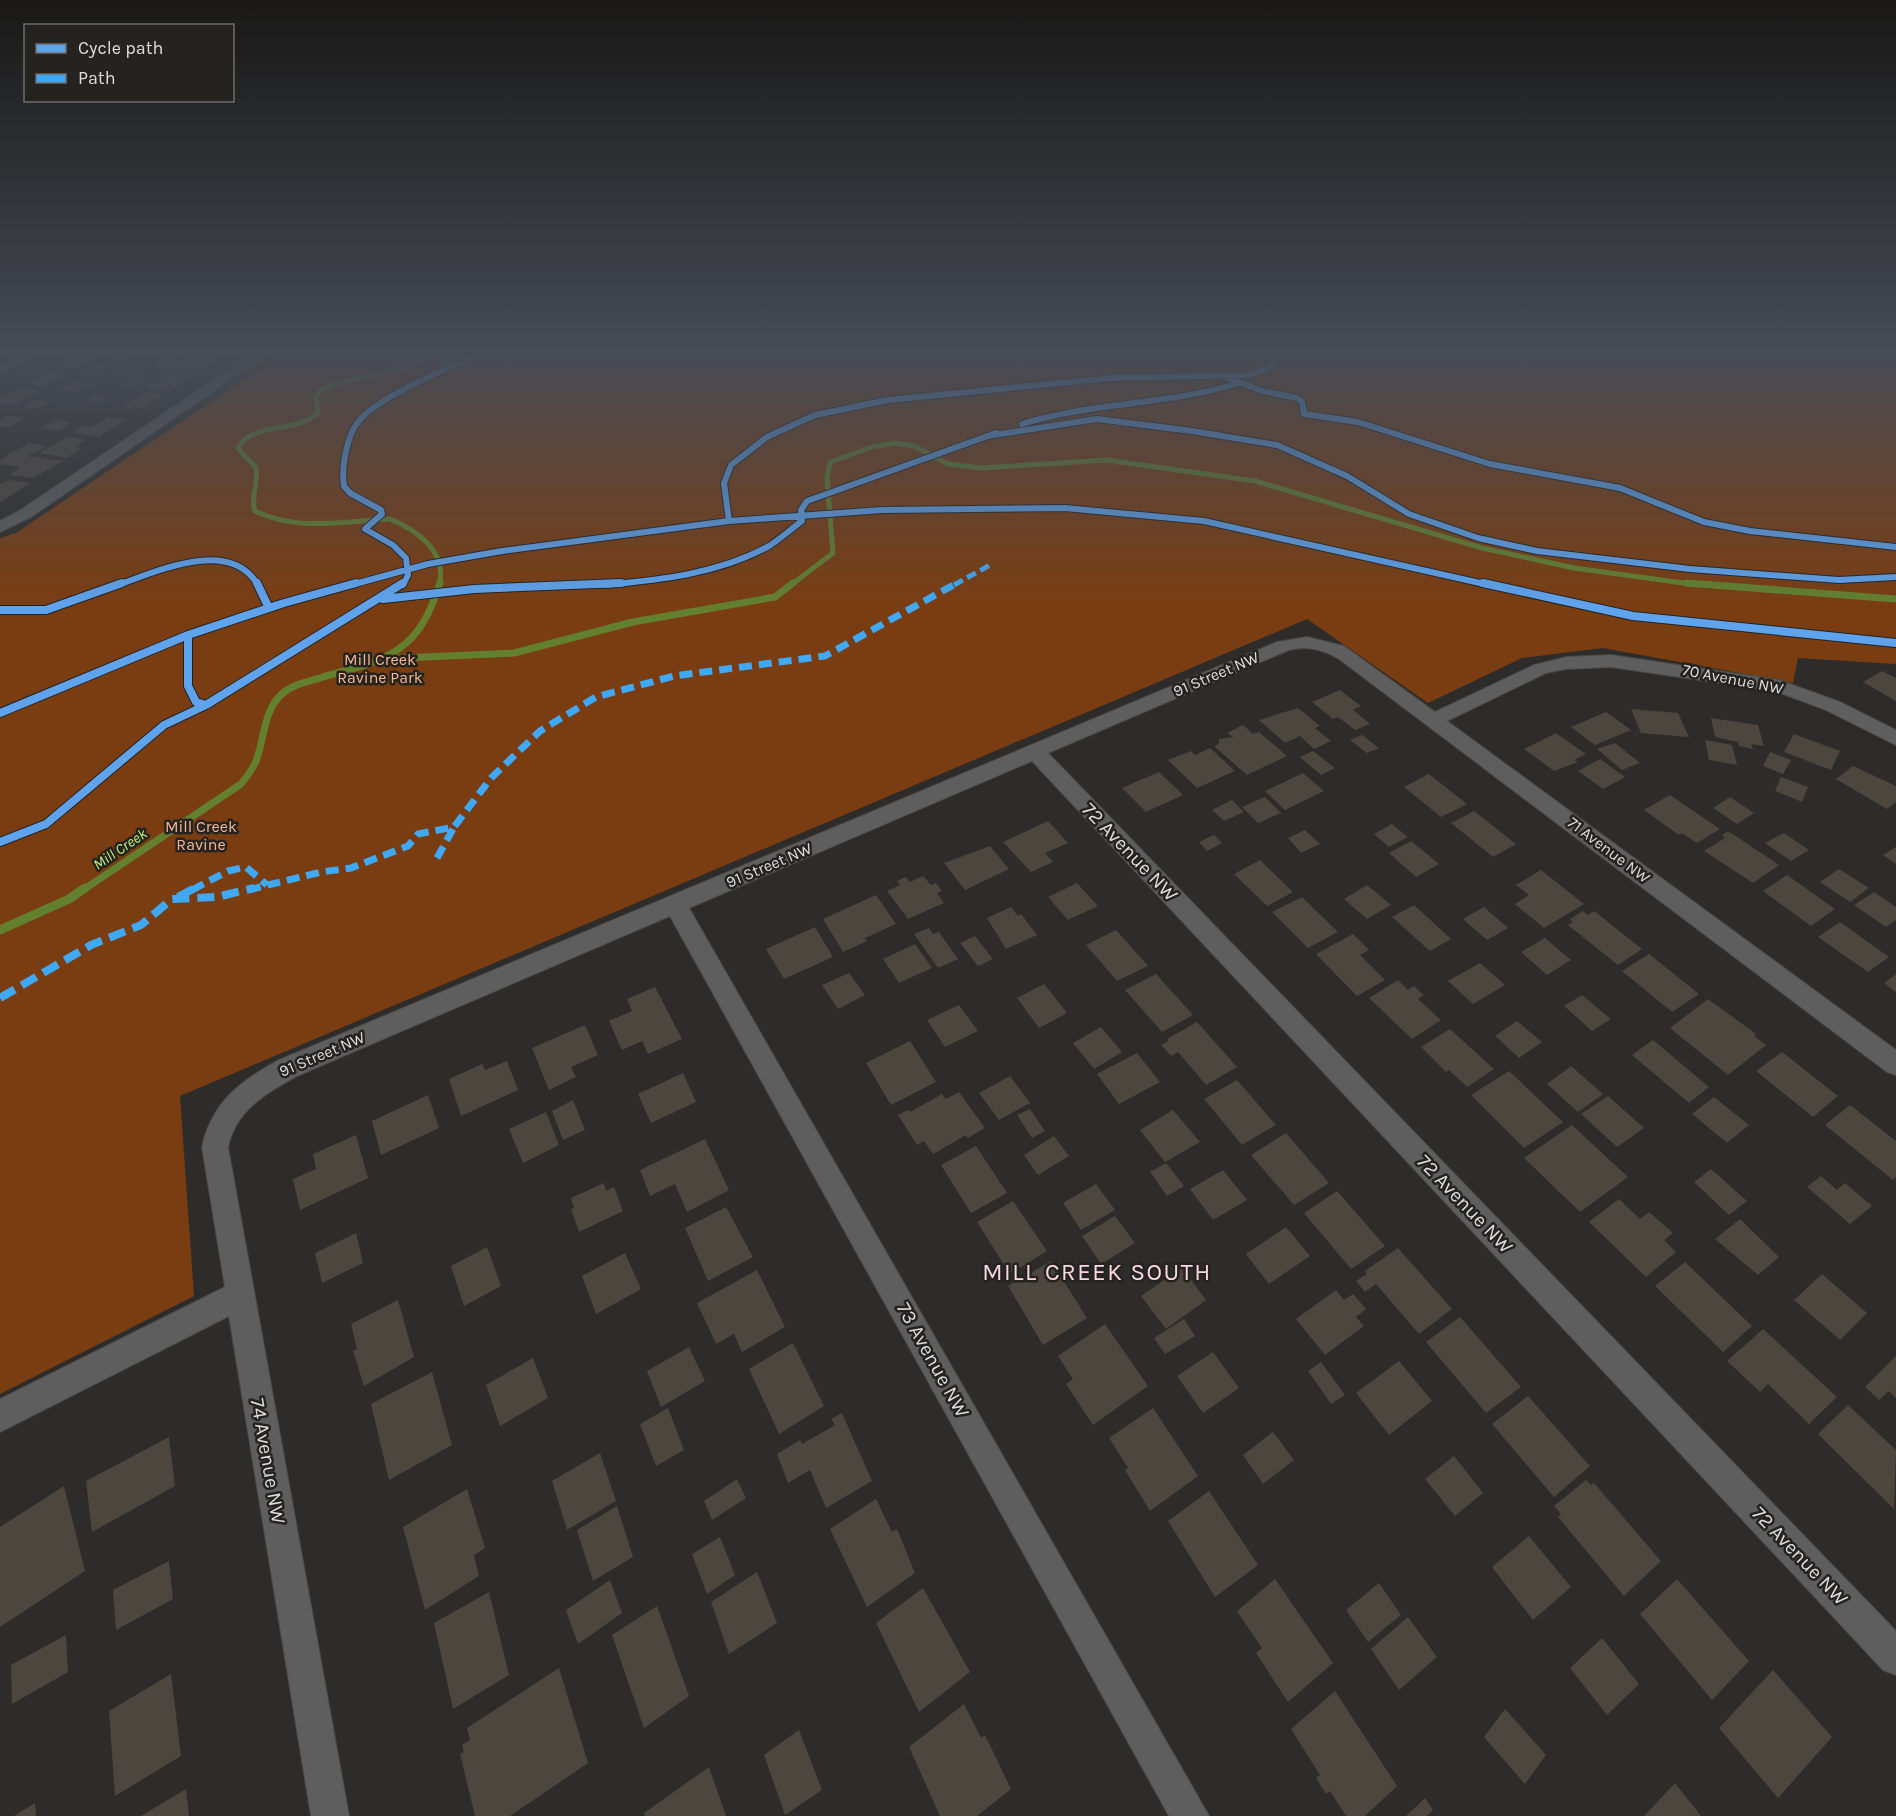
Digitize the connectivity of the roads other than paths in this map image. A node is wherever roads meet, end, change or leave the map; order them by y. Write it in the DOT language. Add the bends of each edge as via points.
graph roads {
  1 [pos="139,437"];
  2 [pos="0,527"];
  3 [pos="1319,642"];
  4 [pos="1434,720"];
  5 [pos="1896,738"];
  6 [pos="1034,751"];
  7 [pos="676,905"];
  8 [pos="1896,1064"];
  9 [pos="230,1110"];
  10 [pos="240,1295"];
  11 [pos="0,1416"];
  12 [pos="1896,1657"];
  13 [pos="330,1816"];
  14 [pos="1190,1816"];
  1 -- 2 [label="street"];
  3 -- 4 [label="street, 71 Avenue NW" via="1345,655"];
  3 -- 6 [label="street, 91 Street NW" via="1283,645"];
  4 -- 5 [label="street, 70 Avenue NW" via="1551,666 1580,661 1631,662 1779,686 1843,711"];
  4 -- 8 [label="street, 71 Avenue NW"];
  6 -- 7 [label="street, 91 Street NW"];
  6 -- 12 [label="street, 72 Avenue NW"];
  7 -- 9 [label="street, 91 Street NW" via="288,1068 255,1086"];
  7 -- 14 [label="street, 73 Avenue NW"];
  9 -- 10 [label="street, 74 Avenue NW" via="217,1132 215,1147"];
  10 -- 11 [label="street"];
  10 -- 13 [label="street, 74 Avenue NW"];
}
